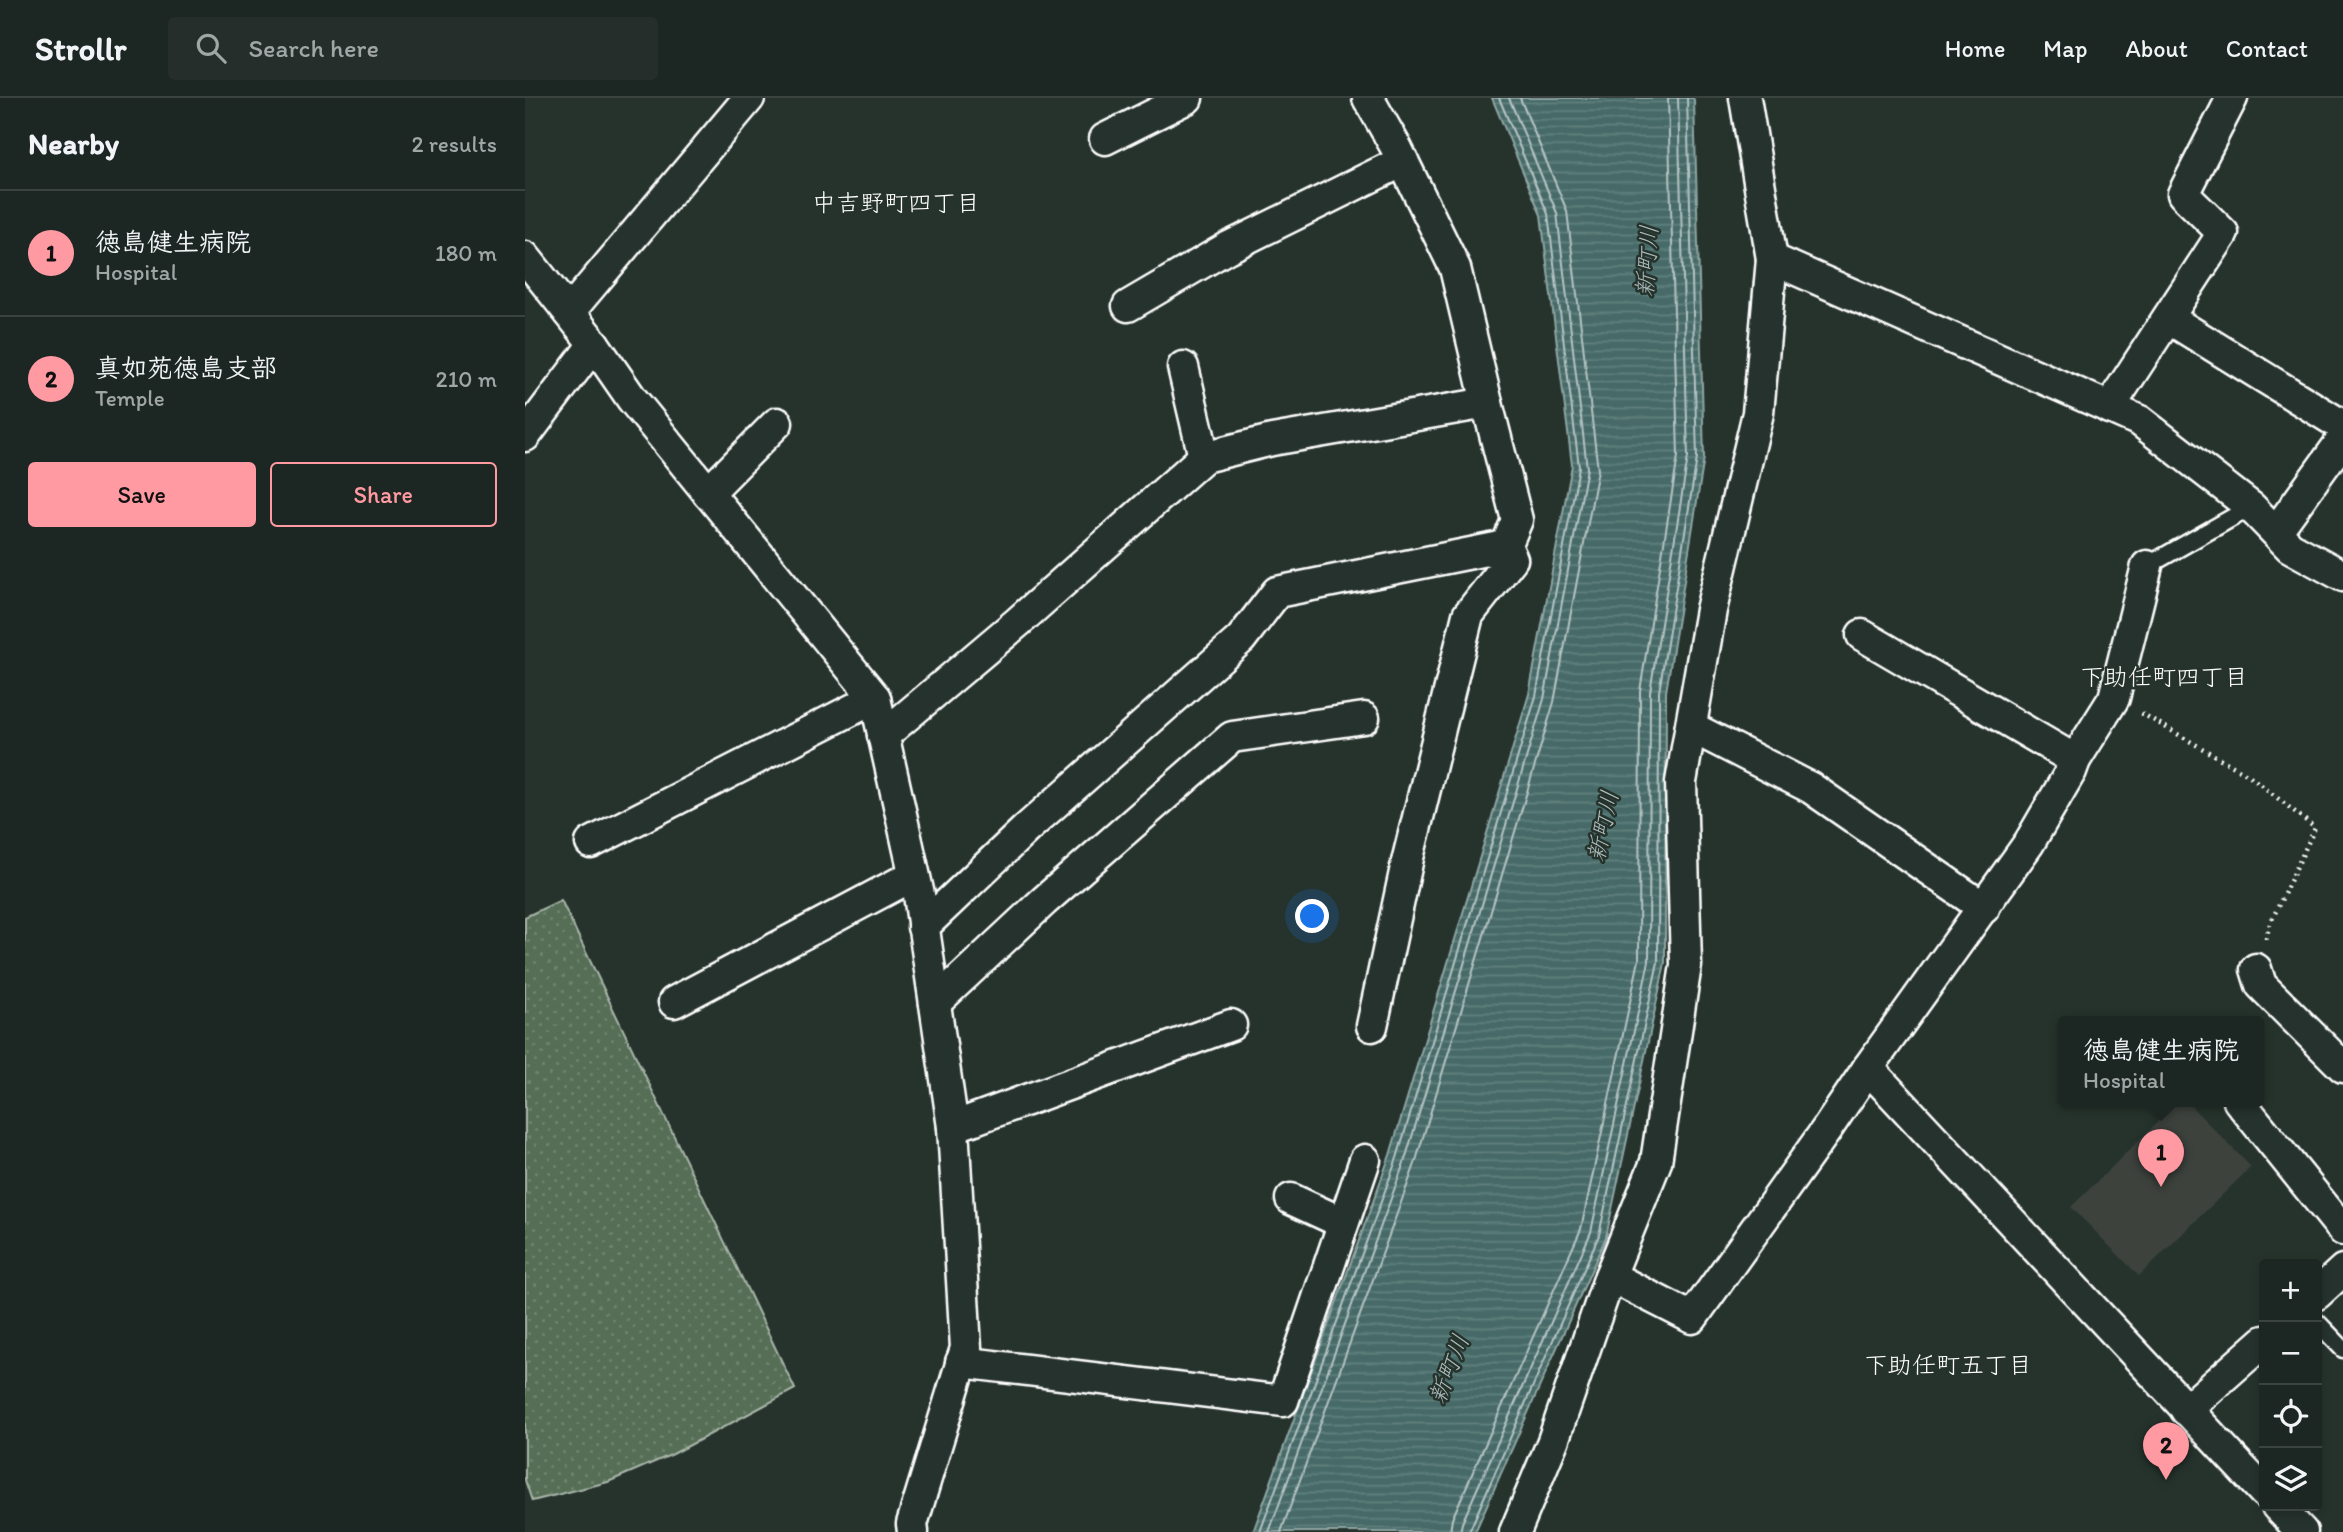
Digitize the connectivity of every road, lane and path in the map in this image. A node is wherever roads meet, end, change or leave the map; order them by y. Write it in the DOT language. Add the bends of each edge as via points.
graph roads {
  1 [pos="749,98"];
  2 [pos="1187,98"];
  3 [pos="1368,98"];
  4 [pos="1745,98"];
  5 [pos="2232,98"];
  6 [pos="1105,139"];
  7 [pos="1403,161"];
  8 [pos="525,257"];
  9 [pos="1772,260"];
  10 [pos="1128,306"];
  11 [pos="569,312"];
  12 [pos="2168,318"];
  13 [pos="594,344"];
  14 [pos="1183,367"];
  15 [pos="1487,404"];
  16 [pos="2109,408"];
  17 [pos="778,423"];
  18 [pos="2343,426"];
  19 [pos="525,436"];
  20 [pos="2343,439"];
  21 [pos="1204,457"];
  22 [pos="708,492"];
  23 [pos="2251,507"];
  24 [pos="2276,532"];
  25 [pos="1506,546"];
  26 [pos="2147,566"];
  27 [pos="2343,576"];
  28 [pos="1862,635"];
  29 [pos="875,698"];
  30 [pos="2115,698"];
  31 [pos="1364,718"];
  32 [pos="1691,727"];
  33 [pos="883,736"];
  34 [pos="2075,760"];
  35 [pos="591,843"];
  36 [pos="914,875"];
  37 [pos="1984,908"];
  38 [pos="923,927"];
  39 [pos="2256,969"];
  40 [pos="674,1002"];
  41 [pos="935,1003"];
  42 [pos="1231,1025"];
  43 [pos="1372,1026"];
  44 [pos="2343,1067"];
  45 [pos="1868,1068"];
  46 [pos="2244,1107"];
  47 [pos="953,1127"];
  48 [pos="1365,1160"];
  49 [pos="1291,1199"];
  50 [pos="1343,1223"];
  51 [pos="2343,1230"];
  52 [pos="2343,1270"];
  53 [pos="1610,1276"];
  54 [pos="2322,1289"];
  55 [pos="2322,1327"];
  56 [pos="2259,1345"];
  57 [pos="2343,1349"];
  58 [pos="961,1362"];
  59 [pos="2186,1410"];
  60 [pos="2259,1487"];
  61 [pos="2282,1511"];
  62 [pos="913,1532"];
  63 [pos="1515,1532"];
  64 [pos="2302,1532"];
  1 -- 11 [label="street"];
  2 -- 6 [label="street"];
  3 -- 7 [label="street"];
  4 -- 9 [label="street"];
  5 -- 12 [label="street" via="2183,194 2223,233"];
  7 -- 10 [label="street" via="1227,248"];
  7 -- 15 [label="street" via="1455,268"];
  8 -- 11 [label="street"];
  9 -- 16 [label="street"];
  9 -- 32 [label="street" via="1758,413 1711,610"];
  11 -- 13 [label="street"];
  12 -- 16 [label="street"];
  12 -- 18 [label="street"];
  13 -- 19 [label="street"];
  13 -- 22 [label="street"];
  14 -- 21 [label="street"];
  15 -- 21 [label="street" via="1272,440"];
  15 -- 25 [label="street" via="1517,520"];
  16 -- 23 [label="street" via="2140,421"];
  17 -- 22 [label="street"];
  20 -- 24 [label="street"];
  21 -- 33 [label="street"];
  22 -- 29 [label="street"];
  23 -- 24 [label="street"];
  23 -- 26 [label="lane"];
  24 -- 27 [label="street" via="2290,547"];
  25 -- 38 [label="street" via="1277,592 1241,639 1027,828"];
  25 -- 43 [label="street" via="1512,559 1468,615"];
  26 -- 30 [label="street"];
  28 -- 34 [label="street"];
  29 -- 33 [label="street"];
  29 -- 35 [label="street"];
  30 -- 34 [label="street"];
  30 -- 39 [label="path" via="2250,776 2315,828 2270,924"];
  31 -- 41 [label="street" via="1232,737"];
  32 -- 37 [label="street" via="1811,788"];
  32 -- 53 [label="street" via="1681,782 1686,965 1655,1162"];
  33 -- 36 [label="street"];
  34 -- 37 [label="street" via="2029,843"];
  36 -- 38 [label="street"];
  36 -- 40 [label="street"];
  37 -- 45 [label="street"];
  38 -- 41 [label="street"];
  39 -- 44 [label="street" via="2261,985"];
  41 -- 47 [label="street"];
  42 -- 47 [label="street"];
  45 -- 53 [label="street" via="1692,1318"];
  45 -- 59 [label="street"];
  46 -- 51 [label="street"];
  47 -- 58 [label="street" via="966,1348"];
  48 -- 50 [label="street"];
  49 -- 50 [label="street"];
  50 -- 58 [label="street" via="1283,1401"];
  52 -- 54 [label="street"];
  53 -- 63 [label="street" via="1553,1441"];
  55 -- 57 [label="lane"];
  56 -- 59 [label="street"];
  58 -- 62 [label="street"];
  59 -- 60 [label="street"];
  61 -- 64 [label="street"];
}
